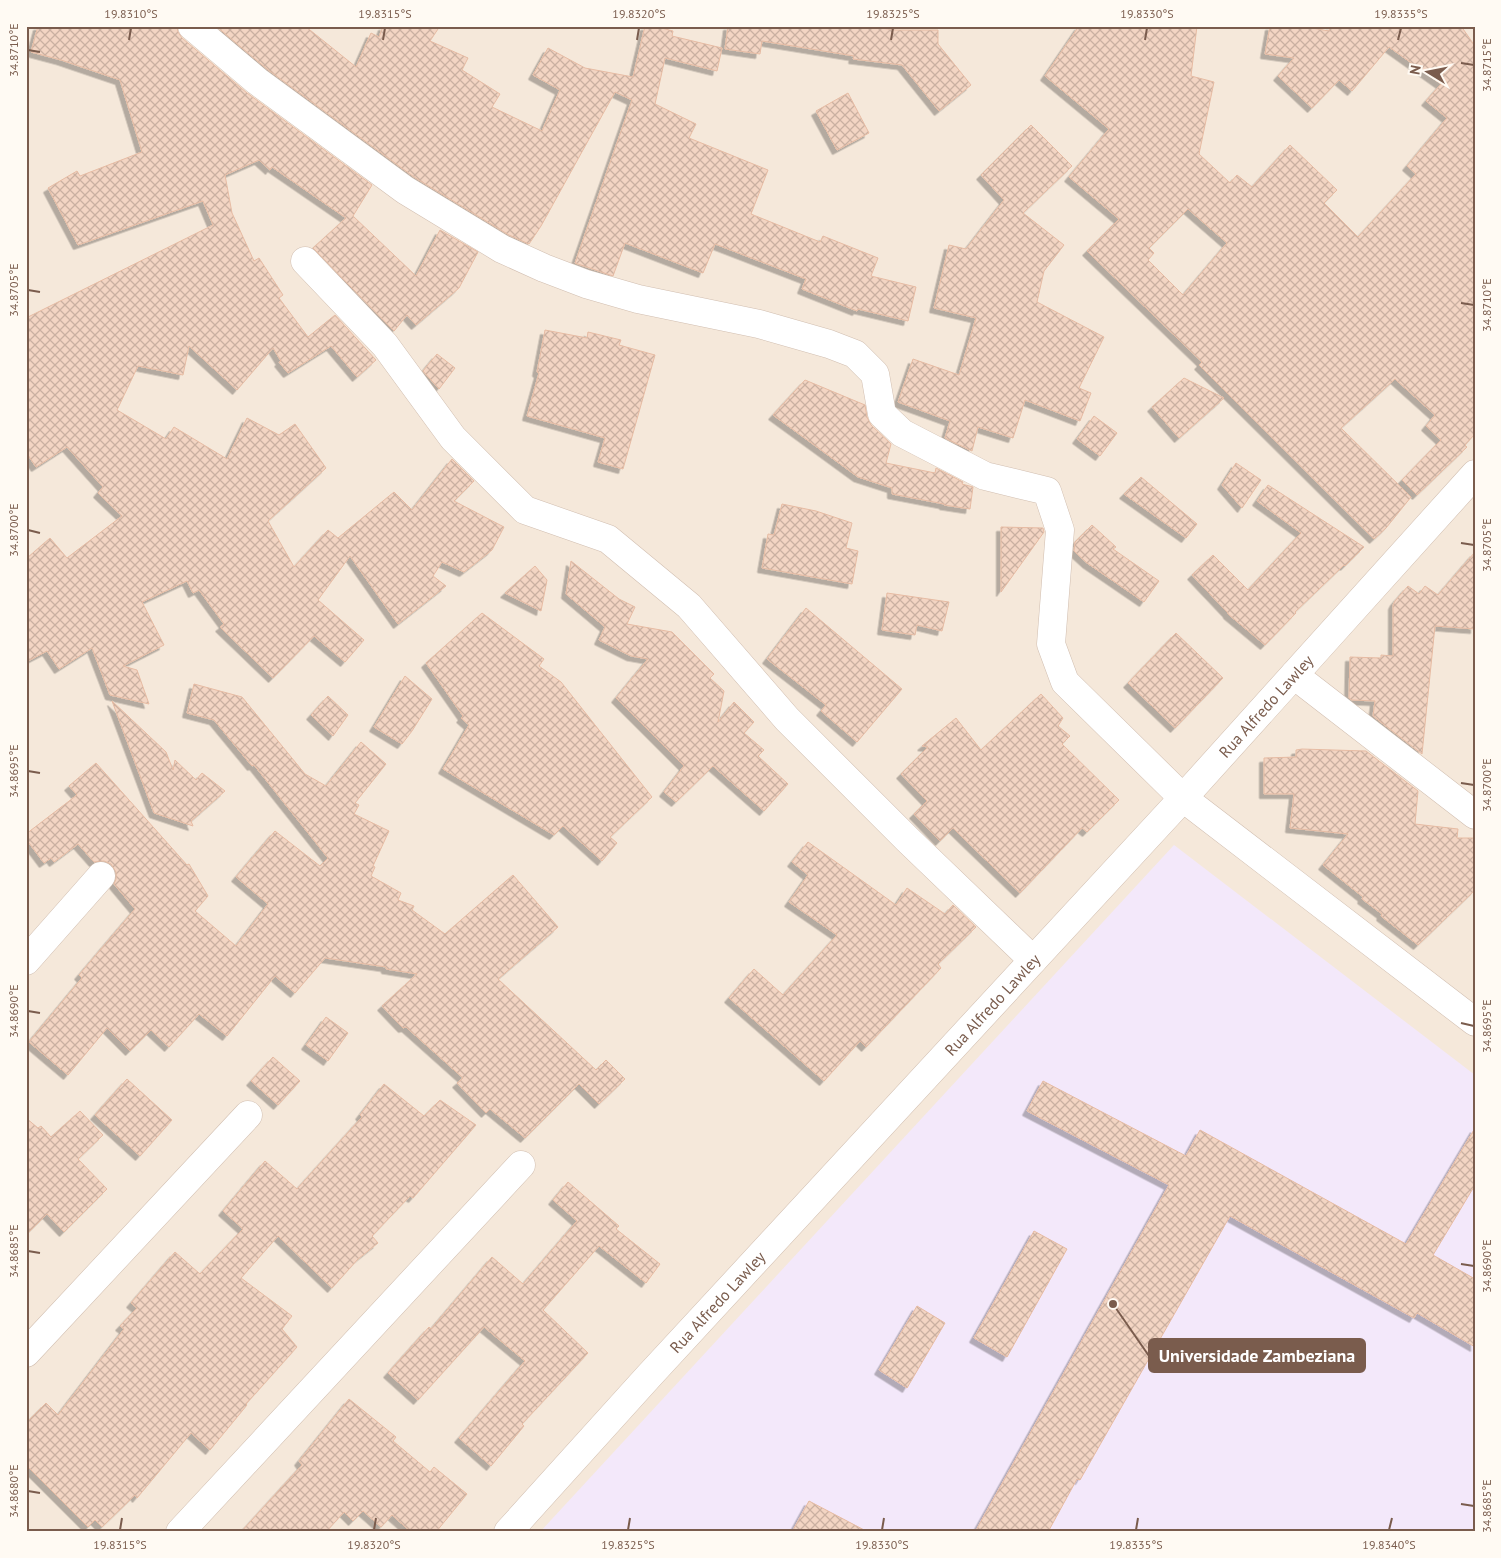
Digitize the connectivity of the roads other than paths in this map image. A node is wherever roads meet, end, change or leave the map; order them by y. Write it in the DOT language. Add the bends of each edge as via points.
graph roads {
  1 [pos="192,26"];
  2 [pos="305,261"];
  3 [pos="1475,474"];
  4 [pos="1294,674"];
  5 [pos="1183,798"];
  6 [pos="1475,815"];
  7 [pos="102,876"];
  8 [pos="26,960"];
  9 [pos="1033,960"];
  10 [pos="1475,1022"];
  11 [pos="248,1115"];
  12 [pos="521,1165"];
  13 [pos="26,1353"];
  14 [pos="180,1532"];
  15 [pos="508,1532"];
  1 -- 5 [label="street" via="257,82 397,184 502,249 586,284 638,299 759,324 855,354 875,374 882,414 902,433 986,476 1047,491 1060,530 1051,644 1065,682"];
  2 -- 9 [label="street" via="385,345 453,438 525,510 608,539 689,606 787,719"];
  3 -- 4 [label="street, Rua Alfredo Lawley"];
  4 -- 5 [label="street, Rua Alfredo Lawley"];
  4 -- 6 [label="street"];
  5 -- 9 [label="street, Rua Alfredo Lawley"];
  5 -- 10 [label="street"];
  7 -- 8 [label="street"];
  9 -- 15 [label="street, Rua Alfredo Lawley"];
  11 -- 13 [label="street"];
  12 -- 14 [label="street"];
}
